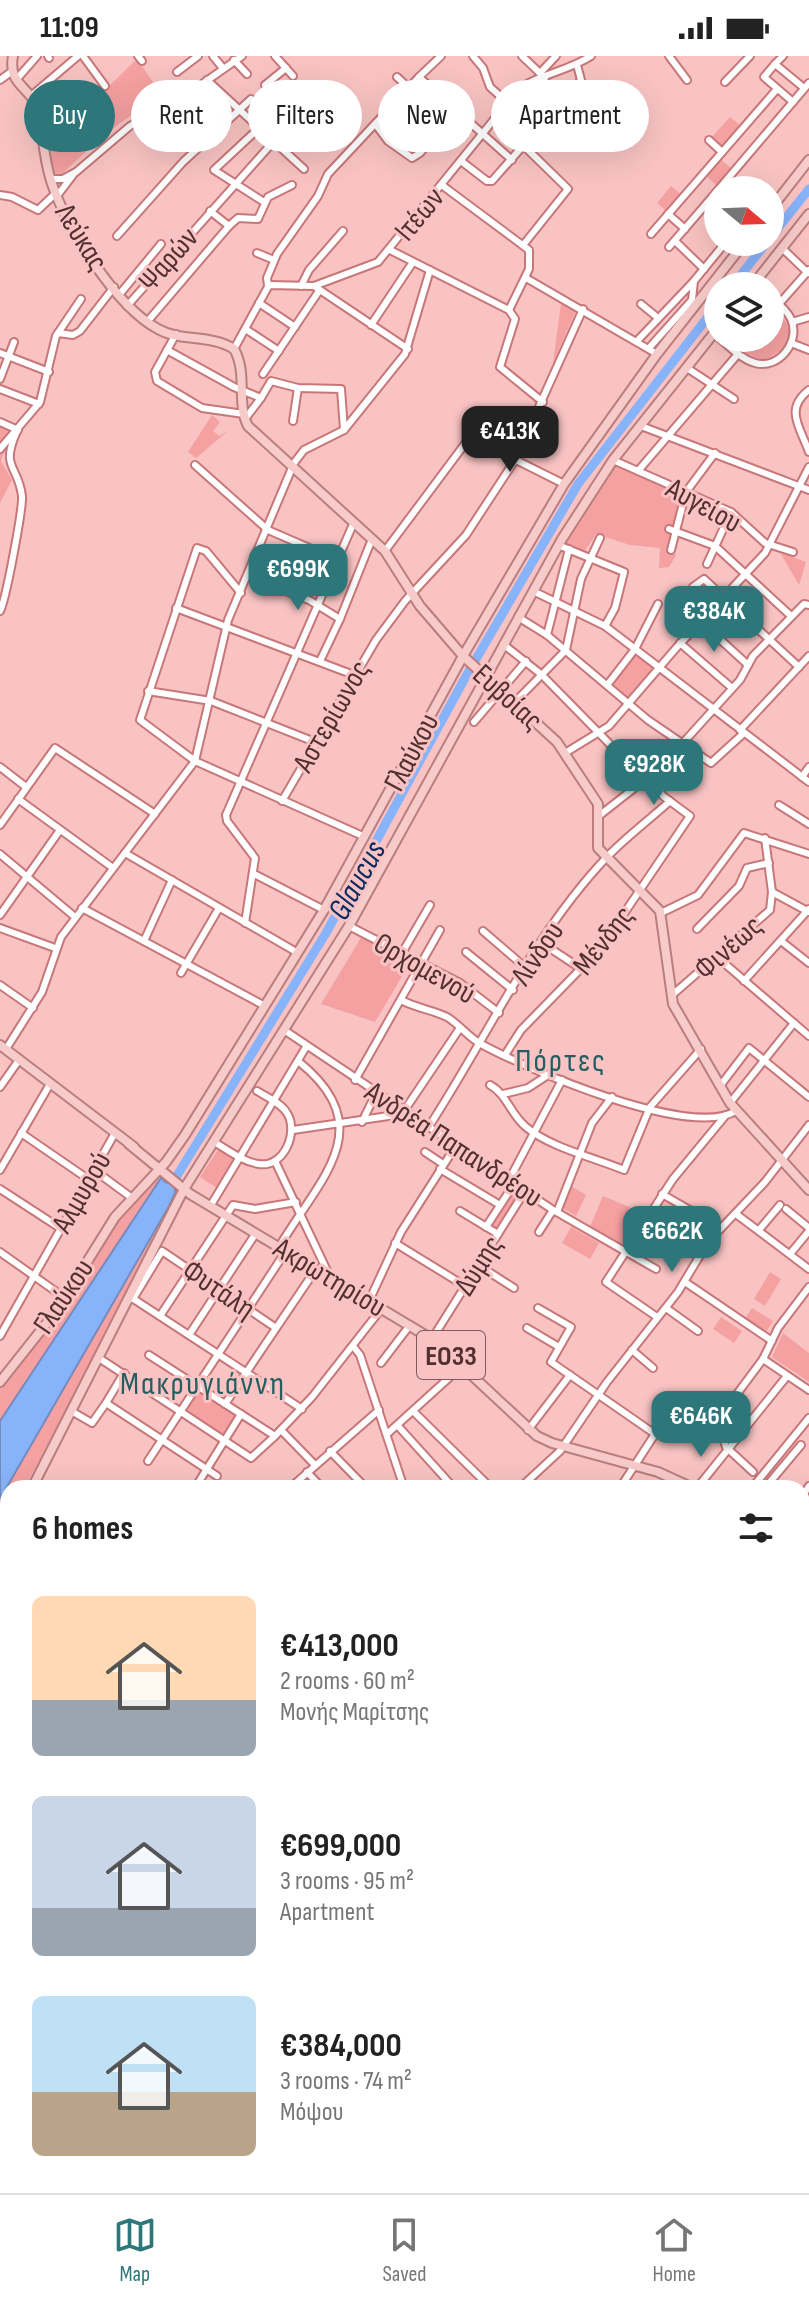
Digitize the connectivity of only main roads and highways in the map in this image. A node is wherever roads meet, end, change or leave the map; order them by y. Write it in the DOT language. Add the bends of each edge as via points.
graph roads {
  1 [pos="13,56"];
  2 [pos="809,160"];
  3 [pos="784,192"];
  4 [pos="809,214"];
  5 [pos="733,256"];
  6 [pos="764,272"];
  7 [pos="704,349"];
  8 [pos="244,417"];
  9 [pos="464,657"];
  10 [pos="483,676"];
  11 [pos="3,1047"];
  12 [pos="163,1171"];
  13 [pos="183,1186"];
  14 [pos="809,1190"];
  15 [pos="1,1378"];
  16 [pos="36,1480"];
  17 [pos="675,1480"];
  1 -- 8 [label="main road, Λεύκας" via="14,76 39,112 56,194 116,291 147,322 234,349"];
  2 -- 3 [label="main road"];
  4 -- 6 [label="main road"];
  5 -- 9 [label="main road, Γλαύκου" via="653,351 564,484"];
  7 -- 10 [label="main road, Γλαύκου" via="613,460"];
  8 -- 9 [label="main road, Ευβοίας" via="385,551 412,595"];
  9 -- 10 [label="main road, Ευβοίας"];
  9 -- 12 [label="main road, Γλαύκου" via="299,954"];
  10 -- 13 [label="main road, Γλαύκου" via="349,926"];
  10 -- 14 [label="main road, Ευβοίας" via="554,738 592,792 600,815 596,839 661,913 678,1015 733,1107"];
  11 -- 12 [label="main road, ΕΟ33"];
  12 -- 13 [label="main road, Ακρωτηρίου / ΕΟ33"];
  12 -- 15 [label="main road, Γλαύκου" via="106,1230 65,1298"];
  13 -- 16 [label="main road, Γλαύκου"];
  13 -- 17 [label="main road, Ακρωτηρίου / ΕΟ33" via="432,1339 528,1430"];
}
